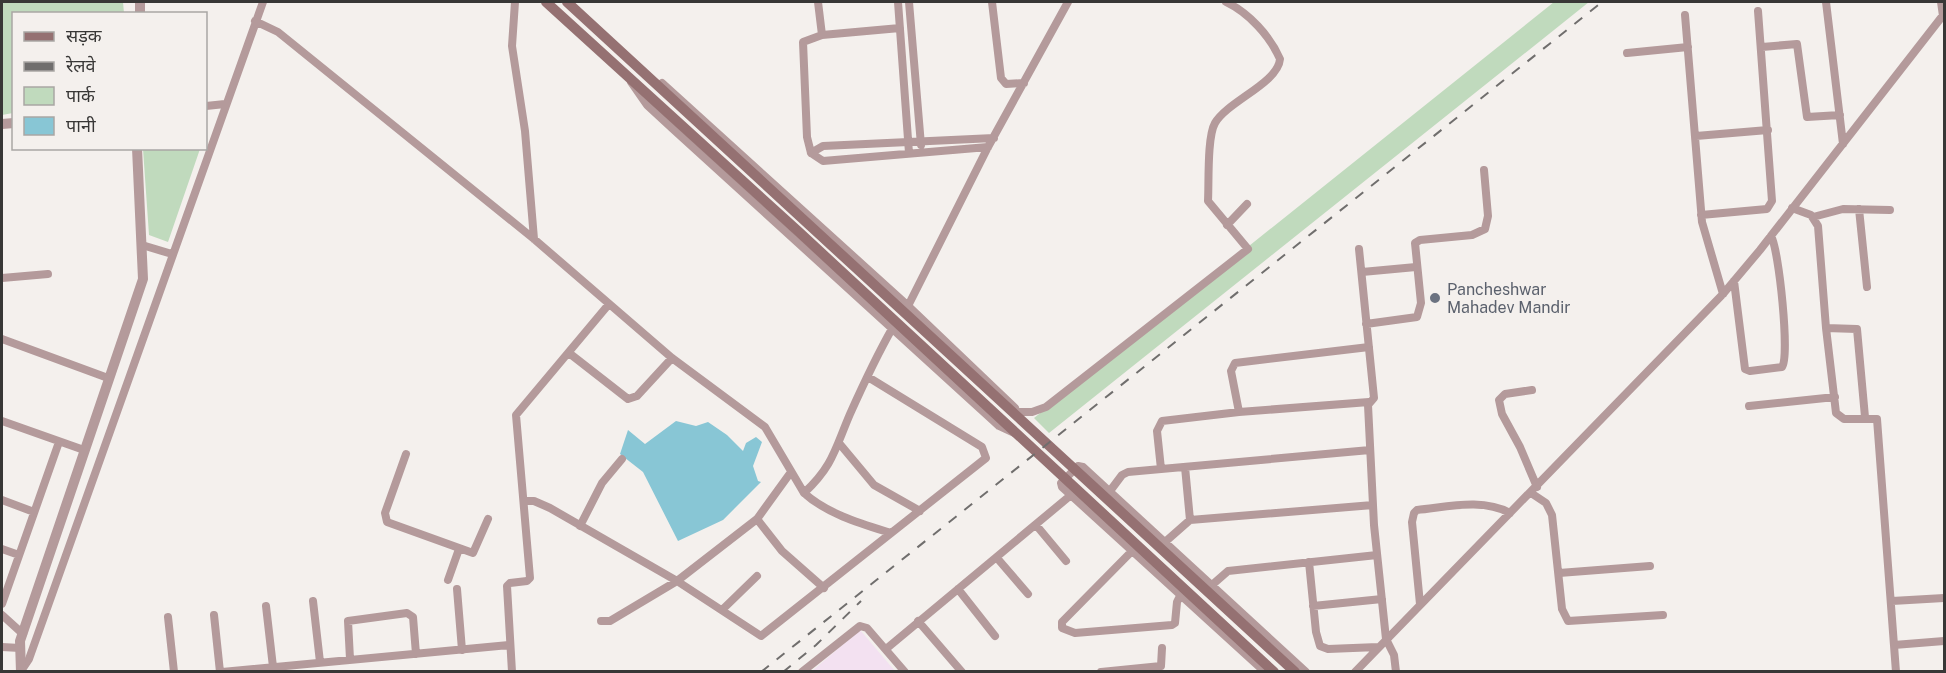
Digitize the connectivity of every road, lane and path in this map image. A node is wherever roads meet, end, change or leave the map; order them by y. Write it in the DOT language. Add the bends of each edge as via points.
graph roads {
  1 [pos="263,2"];
  2 [pos="515,2"];
  3 [pos="546,2"];
  4 [pos="567,2"];
  5 [pos="818,2"];
  6 [pos="898,2"];
  7 [pos="909,2"];
  8 [pos="992,2"];
  9 [pos="1068,2"];
  10 [pos="1226,2"];
  11 [pos="1826,2"];
  12 [pos="1941,2"];
  13 [pos="1758,11"];
  14 [pos="1685,15"];
  15 [pos="1944,15"];
  16 [pos="255,21"];
  17 [pos="900,28"];
  18 [pos="822,35"];
  19 [pos="1688,47"];
  20 [pos="1762,47"];
  21 [pos="1628,53"];
  22 [pos="633,62"];
  23 [pos="626,75"];
  24 [pos="1024,83"];
  25 [pos="225,104"];
  26 [pos="207,106"];
  27 [pos="1839,115"];
  28 [pos="1768,130"];
  29 [pos="1696,136"];
  30 [pos="994,138"];
  31 [pos="908,140"];
  32 [pos="921,140"];
  33 [pos="1843,144"];
  34 [pos="988,147"];
  35 [pos="137,150"];
  36 [pos="922,152"];
  37 [pos="811,153"];
  38 [pos="909,153"];
  39 [pos="1484,170"];
  40 [pos="1247,204"];
  41 [pos="1792,208"];
  42 [pos="1859,209"];
  43 [pos="1890,210"];
  44 [pos="1701,215"];
  45 [pos="1813,217"];
  46 [pos="1227,225"];
  47 [pos="1771,236"];
  48 [pos="534,239"];
  49 [pos="142,245"];
  50 [pos="1359,249"];
  51 [pos="172,254"];
  52 [pos="1416,267"];
  53 [pos="1362,272"];
  54 [pos="48,274"];
  55 [pos="2,278"];
  56 [pos="1734,281"];
  57 [pos="1867,287"];
  58 [pos="1723,294"];
  59 [pos="609,304"];
  60 [pos="908,306"];
  61 [pos="1366,324"];
  62 [pos="893,327"];
  63 [pos="1826,328"];
  64 [pos="2,339"];
  65 [pos="1369,347"];
  66 [pos="569,353"];
  67 [pos="672,358"];
  68 [pos="868,377"];
  69 [pos="108,378"];
  70 [pos="1532,390"];
  71 [pos="1835,396"];
  72 [pos="1369,402"];
  73 [pos="1749,406"];
  74 [pos="1239,412"];
  75 [pos="1865,417"];
  76 [pos="1023,420"];
  77 [pos="2,421"];
  78 [pos="1017,435"];
  79 [pos="59,442"];
  80 [pos="839,442"];
  81 [pos="84,450"];
  82 [pos="1370,450"];
  83 [pos="406,454"];
  84 [pos="622,459"];
  85 [pos="1185,467"];
  86 [pos="1161,469"];
  87 [pos="791,472"];
  88 [pos="1534,490"];
  89 [pos="1110,491"];
  90 [pos="804,493"];
  91 [pos="1071,495"];
  92 [pos="2,500"];
  93 [pos="524,501"];
  94 [pos="1373,505"];
  95 [pos="920,511"];
  96 [pos="34,512"];
  97 [pos="1510,513"];
  98 [pos="488,519"];
  99 [pos="757,519"];
  100 [pos="1190,520"];
  101 [pos="1036,525"];
  102 [pos="580,526"];
  103 [pos="891,533"];
  104 [pos="1165,542"];
  105 [pos="2,549"];
  106 [pos="459,549"];
  107 [pos="1133,550"];
  108 [pos="19,555"];
  109 [pos="1377,555"];
  110 [pos="997,558"];
  111 [pos="1066,561"];
  112 [pos="1309,562"];
  113 [pos="1650,566"];
  114 [pos="1558,573"];
  115 [pos="757,576"];
  116 [pos="448,580"];
  117 [pos="677,581"];
  118 [pos="1212,585"];
  119 [pos="825,588"];
  120 [pos="457,589"];
  121 [pos="958,589"];
  122 [pos="1028,594"];
  123 [pos="1181,594"];
  124 [pos="1944,598"];
  125 [pos="1382,599"];
  126 [pos="313,601"];
  127 [pos="1892,601"];
  128 [pos="2,604"];
  129 [pos="1420,604"];
  130 [pos="266,606"];
  131 [pos="1313,606"];
  132 [pos="722,610"];
  133 [pos="2,615"];
  134 [pos="214,615"];
  135 [pos="1663,615"];
  136 [pos="168,617"];
  137 [pos="601,621"];
  138 [pos="918,621"];
  139 [pos="23,634"];
  140 [pos="995,636"];
  141 [pos="1386,639"];
  142 [pos="1944,641"];
  143 [pos="509,645"];
  144 [pos="1894,645"];
  145 [pos="2,647"];
  146 [pos="1378,647"];
  147 [pos="20,648"];
  148 [pos="1162,648"];
  149 [pos="886,649"];
  150 [pos="462,650"];
  151 [pos="416,654"];
  152 [pos="350,659"];
  153 [pos="320,662"];
  154 [pos="273,667"];
  155 [pos="21,671"];
  156 [pos="174,672"];
  157 [pos="221,672"];
  158 [pos="512,672"];
  159 [pos="802,672"];
  160 [pos="904,672"];
  161 [pos="962,672"];
  162 [pos="1101,672"];
  163 [pos="1264,672"];
  164 [pos="1274,672"];
  165 [pos="1295,672"];
  166 [pos="1306,672"];
  167 [pos="1355,672"];
  168 [pos="1396,672"];
  169 [pos="1896,672"];
  1 -- 16 [label="street"];
  2 -- 48 [label="street" via="513,46"];
  3 -- 23 [label="main road"];
  4 -- 22 [label="main road"];
  5 -- 18 [label="street"];
  6 -- 17 [label="street"];
  7 -- 32 [label="street"];
  8 -- 24 [label="street" via="1000,78 1006,84"];
  9 -- 24 [label="street"];
  10 -- 46 [label="street" via="1259,27 1280,59 1279,67 1214,124 1208,201"];
  11 -- 27 [label="street"];
  12 -- 15 [label="street"];
  13 -- 20 [label="street"];
  14 -- 19 [label="street"];
  15 -- 33 [label="street"];
  16 -- 25 [label="street"];
  16 -- 48 [label="street" via="278,32"];
  17 -- 18 [label="street"];
  17 -- 31 [label="street"];
  18 -- 37 [label="street" via="805,39 802,46"];
  19 -- 21 [label="street"];
  19 -- 29 [label="street"];
  20 -- 27 [label="street" via="1797,44 1807,117"];
  20 -- 28 [label="street"];
  22 -- 60 [label="street" via="680,98"];
  22 -- 76 [label="main road"];
  23 -- 62 [label="street" via="656,113"];
  23 -- 78 [label="main road"];
  24 -- 30 [label="street"];
  25 -- 26 [label="street"];
  25 -- 51 [label="street"];
  27 -- 33 [label="street"];
  28 -- 29 [label="street"];
  28 -- 44 [label="street" via="1770,206"];
  29 -- 44 [label="street"];
  30 -- 32 [label="street"];
  30 -- 34 [label="street"];
  31 -- 32 [label="street"];
  31 -- 37 [label="street" via="823,146"];
  31 -- 38 [label="street"];
  32 -- 36 [label="street"];
  33 -- 41 [label="street"];
  34 -- 36 [label="street"];
  34 -- 60 [label="street"];
  35 -- 49 [label="street"];
  36 -- 38 [label="street"];
  37 -- 38 [label="street" via="823,161"];
  39 -- 52 [label="street" via="1488,216 1485,229 1472,235 1420,240 1415,243"];
  40 -- 46 [label="street"];
  41 -- 45 [label="street"];
  41 -- 47 [label="street"];
  42 -- 43 [label="street"];
  42 -- 45 [label="street" via="1834,210"];
  42 -- 57 [label="street"];
  44 -- 58 [label="street"];
  45 -- 63 [label="street" via="1818,226"];
  46 -- 76 [label="street" via="1248,245 1247,250 1046,407"];
  47 -- 56 [label="street"];
  47 -- 56 [label="street" via="1777,248 1781,289 1786,357 1782,367 1745,369"];
  48 -- 59 [label="street"];
  49 -- 51 [label="street"];
  49 -- 69 [label="street" via="143,279"];
  50 -- 53 [label="street"];
  51 -- 155 [label="street" via="29,659"];
  52 -- 53 [label="street"];
  52 -- 61 [label="street" via="1418,317"];
  53 -- 61 [label="street"];
  54 -- 55 [label="street"];
  56 -- 58 [label="street"];
  58 -- 88 [label="street"];
  59 -- 66 [label="street"];
  59 -- 67 [label="street"];
  60 -- 76 [label="street"];
  61 -- 65 [label="street"];
  62 -- 68 [label="street"];
  62 -- 78 [label="street" via="993,421"];
  63 -- 71 [label="street"];
  63 -- 75 [label="street" via="1857,328"];
  64 -- 69 [label="street"];
  65 -- 72 [label="street" via="1374,398"];
  65 -- 74 [label="street" via="1234,363"];
  66 -- 67 [label="street" via="628,399 638,396"];
  66 -- 93 [label="street" via="516,415"];
  67 -- 87 [label="street" via="765,427"];
  68 -- 80 [label="street"];
  68 -- 95 [label="street" via="986,452 984,461"];
  69 -- 81 [label="street"];
  70 -- 88 [label="street" via="1505,394 1499,400"];
  71 -- 73 [label="street"];
  71 -- 75 [label="street" via="1839,417"];
  72 -- 74 [label="street"];
  72 -- 82 [label="street"];
  74 -- 86 [label="street" via="1162,421 1157,431"];
  75 -- 127 [label="street" via="1877,419 1878,424"];
  76 -- 165 [label="main road"];
  77 -- 79 [label="street"];
  78 -- 164 [label="main road"];
  79 -- 81 [label="street"];
  79 -- 96 [label="street"];
  80 -- 90 [label="street" via="824,473"];
  80 -- 95 [label="street" via="874,485"];
  81 -- 139 [label="street"];
  82 -- 85 [label="street"];
  82 -- 94 [label="street"];
  83 -- 106 [label="street" via="385,519"];
  84 -- 102 [label="street" via="602,483"];
  85 -- 86 [label="street"];
  85 -- 100 [label="street"];
  86 -- 89 [label="street" via="1128,472"];
  87 -- 90 [label="street"];
  87 -- 99 [label="street"];
  88 -- 97 [label="street"];
  88 -- 114 [label="street" via="1552,515"];
  89 -- 91 [label="street" via="1080,466 1061,483"];
  89 -- 104 [label="street"];
  90 -- 103 [label="street" via="843,516"];
  91 -- 101 [label="street"];
  91 -- 107 [label="street"];
  92 -- 96 [label="street"];
  93 -- 102 [label="street" via="543,504"];
  93 -- 143 [label="street" via="530,578 508,584"];
  94 -- 100 [label="street"];
  94 -- 109 [label="street"];
  95 -- 103 [label="street"];
  96 -- 108 [label="street"];
  97 -- 129 [label="street"];
  97 -- 129 [label="street" via="1482,504 1414,513"];
  98 -- 106 [label="street" via="475,551"];
  99 -- 117 [label="street"];
  99 -- 119 [label="street" via="782,551"];
  100 -- 104 [label="street"];
  101 -- 110 [label="street"];
  101 -- 111 [label="street"];
  102 -- 117 [label="street"];
  103 -- 119 [label="street"];
  104 -- 118 [label="street"];
  105 -- 108 [label="street"];
  106 -- 116 [label="street"];
  107 -- 123 [label="street"];
  107 -- 123 [label="street" via="1062,622 1062,628 1075,633 1172,625"];
  108 -- 128 [label="street"];
  109 -- 112 [label="street"];
  109 -- 125 [label="street"];
  110 -- 121 [label="street"];
  110 -- 122 [label="street"];
  112 -- 118 [label="street" via="1228,571"];
  112 -- 131 [label="street"];
  113 -- 114 [label="street"];
  114 -- 135 [label="street" via="1562,609 1568,621"];
  115 -- 132 [label="street"];
  117 -- 132 [label="street"];
  117 -- 137 [label="street" via="610,621"];
  118 -- 166 [label="street"];
  119 -- 132 [label="street" via="761,636"];
  120 -- 150 [label="street"];
  121 -- 138 [label="street"];
  121 -- 140 [label="street"];
  123 -- 163 [label="street"];
  124 -- 127 [label="street"];
  125 -- 131 [label="street"];
  125 -- 141 [label="street"];
  126 -- 153 [label="street"];
  127 -- 144 [label="street"];
  129 -- 141 [label="street"];
  130 -- 154 [label="street"];
  131 -- 146 [label="street" via="1320,646"];
  133 -- 139 [label="street"];
  134 -- 157 [label="street"];
  136 -- 156 [label="street"];
  138 -- 149 [label="street"];
  138 -- 161 [label="street"];
  139 -- 147 [label="street"];
  141 -- 146 [label="street"];
  141 -- 168 [label="street" via="1394,655"];
  142 -- 144 [label="street"];
  143 -- 150 [label="street"];
  143 -- 158 [label="street"];
  144 -- 169 [label="street"];
  145 -- 147 [label="street"];
  146 -- 167 [label="street"];
  147 -- 155 [label="street"];
  148 -- 162 [label="street" via="1161,666"];
  149 -- 159 [label="street" via="867,628 860,626"];
  149 -- 160 [label="street"];
  150 -- 151 [label="street"];
  151 -- 152 [label="street"];
  151 -- 152 [label="street" via="413,617 407,613 348,621"];
  152 -- 153 [label="street"];
  153 -- 154 [label="street"];
  154 -- 157 [label="street"];
}
